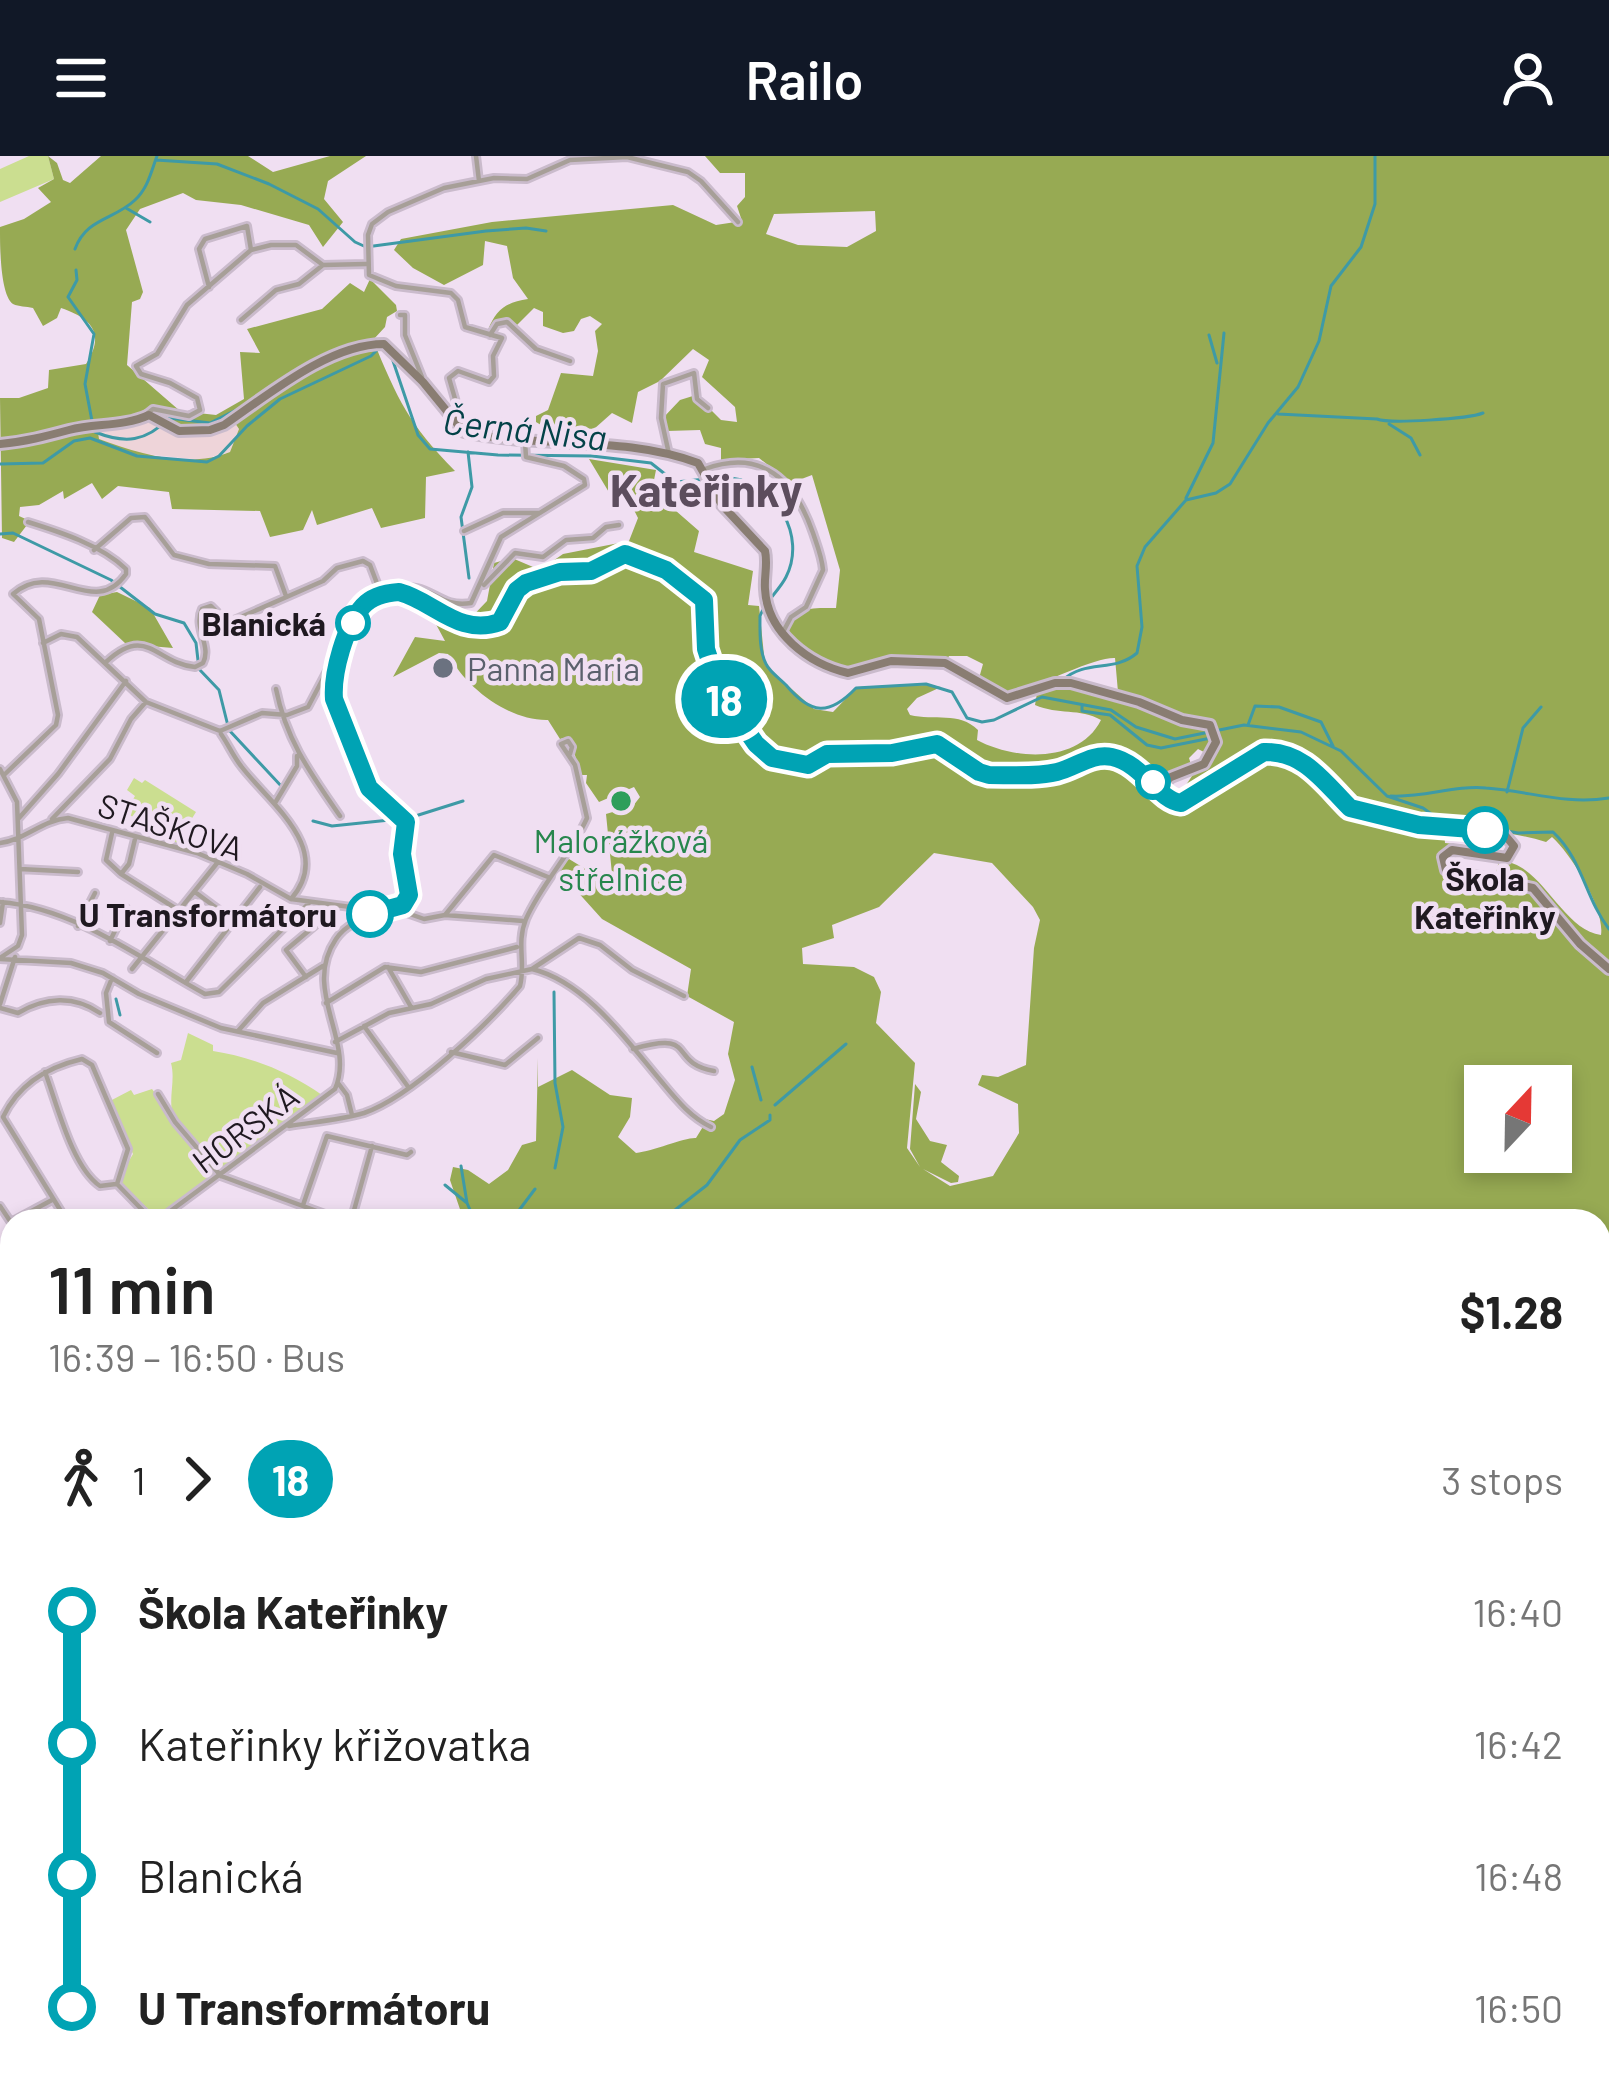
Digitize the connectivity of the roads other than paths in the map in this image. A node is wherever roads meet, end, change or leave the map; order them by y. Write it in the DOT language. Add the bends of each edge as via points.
graph roads {
  1 [pos="476,156"];
  2 [pos="613,156"];
  3 [pos="479,182"];
  4 [pos="738,222"];
  5 [pos="251,250"];
  6 [pos="367,264"];
  7 [pos="323,265"];
  8 [pos="209,288"];
  9 [pos="400,315"];
  10 [pos="241,320"];
  11 [pos="490,335"];
  12 [pos="570,361"];
  13 [pos="423,382"];
  14 [pos="707,408"];
  15 [pos="143,417"];
  16 [pos="472,434"];
  17 [pos="0,443"];
  18 [pos="525,445"];
  19 [pos="669,454"];
  20 [pos="708,476"];
  21 [pos="540,513"];
  22 [pos="28,521"];
  23 [pos="619,525"];
  24 [pos="464,531"];
  25 [pos="94,550"];
  26 [pos="480,590"];
  27 [pos="384,594"];
  28 [pos="286,597"];
  29 [pos="350,630"];
  30 [pos="783,632"];
  31 [pos="43,644"];
  32 [pos="105,663"];
  33 [pos="126,682"];
  34 [pos="276,689"];
  35 [pos="146,702"];
  36 [pos="281,716"];
  37 [pos="220,731"];
  38 [pos="298,756"];
  39 [pos="569,757"];
  40 [pos="2,772"];
  41 [pos="1160,786"];
  42 [pos="275,803"];
  43 [pos="340,816"];
  44 [pos="19,818"];
  45 [pos="52,819"];
  46 [pos="112,832"];
  47 [pos="20,838"];
  48 [pos="135,839"];
  49 [pos="3,843"];
  50 [pos="218,862"];
  51 [pos="20,868"];
  52 [pos="78,872"];
  53 [pos="121,874"];
  54 [pos="548,878"];
  55 [pos="262,885"];
  56 [pos="194,891"];
  57 [pos="95,893"];
  58 [pos="291,899"];
  59 [pos="2,902"];
  60 [pos="21,904"];
  61 [pos="309,904"];
  62 [pos="337,907"];
  63 [pos="126,908"];
  64 [pos="355,908"];
  65 [pos="393,908"];
  66 [pos="177,909"];
  67 [pos="378,912"];
  68 [pos="446,915"];
  69 [pos="360,918"];
  70 [pos="234,921"];
  71 [pos="525,921"];
  72 [pos="0,923"];
  73 [pos="78,926"];
  74 [pos="110,941"];
  75 [pos="18,946"];
  76 [pos="519,946"];
  77 [pos="143,955"];
  78 [pos="0,959"];
  79 [pos="14,959"];
  80 [pos="325,965"];
  81 [pos="388,967"];
  82 [pos="532,968"];
  83 [pos="132,969"];
  84 [pos="1609,969"];
  85 [pos="523,972"];
  86 [pos="306,976"];
  87 [pos="112,978"];
  88 [pos="186,982"];
  89 [pos="684,996"];
  90 [pos="326,1003"];
  91 [pos="0,1006"];
  92 [pos="411,1007"];
  93 [pos="103,1015"];
  94 [pos="364,1026"];
  95 [pos="238,1031"];
  96 [pos="538,1038"];
  97 [pos="335,1042"];
  98 [pos="634,1049"];
  99 [pos="451,1052"];
  100 [pos="157,1053"];
  101 [pos="337,1053"];
  102 [pos="714,1071"];
  103 [pos="45,1072"];
  104 [pos="338,1083"];
  105 [pos="409,1088"];
  106 [pos="158,1094"];
  107 [pos="352,1116"];
  108 [pos="288,1126"];
  109 [pos="711,1126"];
  110 [pos="371,1146"];
  111 [pos="411,1151"];
  112 [pos="221,1176"];
  113 [pos="117,1184"];
  114 [pos="52,1200"];
  115 [pos="303,1205"];
  116 [pos="34,1209"];
  117 [pos="58,1209"];
  118 [pos="143,1209"];
  119 [pos="173,1209"];
  120 [pos="314,1209"];
  121 [pos="352,1209"];
  1 -- 3 [label="street"];
  2 -- 3 [label="street"];
  2 -- 4 [label="street" via="688,172"];
  3 -- 6 [label="street" via="388,212 370,227"];
  5 -- 7 [label="street" via="296,245"];
  5 -- 8 [label="street"];
  5 -- 8 [label="street" via="247,226 205,238 199,249"];
  6 -- 7 [label="street"];
  6 -- 11 [label="street" via="383,282 452,293 465,327"];
  7 -- 10 [label="street"];
  8 -- 15 [label="street" via="187,305 157,354 136,366 197,398 200,410"];
  9 -- 13 [label="street"];
  11 -- 12 [label="street" via="507,322 536,349"];
  11 -- 16 [label="street" via="502,340 489,382 458,371 449,379"];
  13 -- 15 [label="street" via="378,344 308,368 210,430 179,431"];
  13 -- 16 [label="street" via="456,427"];
  14 -- 19 [label="street" via="697,399 694,373 663,384"];
  15 -- 17 [label="street"];
  16 -- 18 [label="street"];
  18 -- 19 [label="street" via="576,442"];
  18 -- 21 [label="street" via="526,458 584,478"];
  19 -- 20 [label="street" via="698,463"];
  20 -- 30 [label="street" via="722,505 765,551 766,598"];
  20 -- 30 [label="street" via="715,465 767,467 794,489 823,570"];
  21 -- 24 [label="street" via="503,513"];
  21 -- 26 [label="street" via="499,541"];
  22 -- 25 [label="street"];
  23 -- 26 [label="street" via="566,540 543,557 515,553"];
  25 -- 28 [label="street" via="131,518 145,517 174,555 275,566"];
  25 -- 31 [label="street" via="125,568 113,591 58,581 14,594 37,614"];
  26 -- 27 [label="street" via="465,605 419,586"];
  27 -- 28 [label="street" via="363,561"];
  27 -- 29 [label="street" via="362,607"];
  27 -- 41 [label="street" via="406,593 443,617 490,626 526,583 591,571 625,554 642,558 704,600 706,649 720,692 772,758 808,765 827,754 937,744 989,775 1054,773 1110,756"];
  28 -- 32 [label="street" via="228,622 216,608 202,609 207,652 195,667 139,644"];
  29 -- 36 [label="street" via="308,707"];
  29 -- 65 [label="street" via="334,699 369,788 406,822 409,895"];
  30 -- 41 [label="street" via="797,650 841,672 891,661 945,664 1007,698 1071,683 1210,725 1215,748 1204,764"];
  31 -- 32 [label="street" via="69,634"];
  31 -- 40 [label="street" via="56,725"];
  32 -- 33 [label="street"];
  33 -- 35 [label="street"];
  33 -- 44 [label="street"];
  34 -- 36 [label="street"];
  35 -- 37 [label="street"];
  35 -- 45 [label="street" via="110,759"];
  36 -- 37 [label="street" via="262,713"];
  36 -- 38 [label="street"];
  37 -- 42 [label="street"];
  38 -- 42 [label="street"];
  38 -- 43 [label="street"];
  39 -- 54 [label="street" via="587,818"];
  40 -- 44 [label="street"];
  41 -- 84 [label="street" via="1181,803 1264,752 1280,752 1302,760 1359,812 1504,834 1514,846 1507,858 1452,850 1443,857 1446,870 1533,888"];
  42 -- 58 [label="street" via="303,844 303,881"];
  44 -- 47 [label="street"];
  45 -- 46 [label="street, STAŠKOVA"];
  45 -- 47 [label="street, STAŠKOVA"];
  46 -- 48 [label="street, STAŠKOVA"];
  46 -- 53 [label="street" via="106,860"];
  47 -- 49 [label="street, STAŠKOVA"];
  47 -- 51 [label="street"];
  48 -- 50 [label="street, STAŠKOVA"];
  48 -- 53 [label="street"];
  50 -- 55 [label="street, STAŠKOVA"];
  50 -- 56 [label="street"];
  51 -- 52 [label="street"];
  51 -- 60 [label="street"];
  53 -- 66 [label="street"];
  54 -- 68 [label="street" via="494,855"];
  54 -- 71 [label="street"];
  55 -- 58 [label="street, STAŠKOVA"];
  55 -- 70 [label="street"];
  56 -- 66 [label="street"];
  56 -- 70 [label="street"];
  57 -- 73 [label="street"];
  58 -- 61 [label="street, STAŠKOVA"];
  59 -- 60 [label="street"];
  59 -- 72 [label="street"];
  60 -- 73 [label="street"];
  60 -- 75 [label="street"];
  61 -- 62 [label="street, STAŠKOVA"];
  61 -- 88 [label="street" via="219,992"];
  62 -- 64 [label="street, STAŠKOVA"];
  62 -- 86 [label="street" via="286,950"];
  63 -- 74 [label="street"];
  64 -- 67 [label="street, STAŠKOVA"];
  64 -- 69 [label="street"];
  65 -- 67 [label="street"];
  65 -- 68 [label="street" via="424,919"];
  66 -- 77 [label="street"];
  67 -- 69 [label="street"];
  68 -- 71 [label="street"];
  69 -- 80 [label="street" via="335,940"];
  70 -- 88 [label="street"];
  71 -- 76 [label="street"];
  73 -- 74 [label="street"];
  74 -- 77 [label="street"];
  75 -- 78 [label="street"];
  75 -- 79 [label="street"];
  76 -- 81 [label="street" via="421,972"];
  76 -- 85 [label="street"];
  77 -- 83 [label="street"];
  77 -- 88 [label="street"];
  78 -- 79 [label="street"];
  79 -- 87 [label="street" via="71,963"];
  79 -- 91 [label="street"];
  80 -- 86 [label="street"];
  80 -- 90 [label="street, HORSKÁ"];
  81 -- 90 [label="street"];
  81 -- 92 [label="street"];
  82 -- 85 [label="street"];
  82 -- 89 [label="street" via="588,938"];
  82 -- 98 [label="street" via="565,982"];
  85 -- 92 [label="street"];
  85 -- 99 [label="street" via="518,990"];
  86 -- 95 [label="street"];
  87 -- 93 [label="street"];
  87 -- 95 [label="street"];
  90 -- 97 [label="street, HORSKÁ"];
  91 -- 93 [label="street" via="18,1012 67,1000"];
  92 -- 94 [label="street"];
  93 -- 100 [label="street"];
  94 -- 97 [label="street"];
  94 -- 105 [label="street"];
  95 -- 101 [label="street"];
  96 -- 99 [label="street" via="505,1065"];
  97 -- 101 [label="street, HORSKÁ"];
  98 -- 102 [label="street" via="674,1042"];
  98 -- 109 [label="street" via="685,1109"];
  99 -- 105 [label="street"];
  101 -- 104 [label="street, HORSKÁ"];
  103 -- 113 [label="street" via="88,1176 100,1186"];
  103 -- 113 [label="street" via="82,1059 92,1066 128,1149"];
  103 -- 114 [label="street" via="3,1118"];
  104 -- 107 [label="street"];
  104 -- 108 [label="street, HORSKÁ"];
  105 -- 107 [label="street"];
  106 -- 112 [label="street"];
  107 -- 108 [label="street"];
  108 -- 112 [label="street, HORSKÁ"];
  110 -- 111 [label="street"];
  110 -- 115 [label="street" via="327,1136"];
  110 -- 121 [label="street"];
  112 -- 115 [label="street"];
  112 -- 119 [label="street, HORSKÁ"];
  113 -- 118 [label="street"];
  114 -- 116 [label="street"];
  114 -- 117 [label="street"];
  115 -- 120 [label="street"];
}
